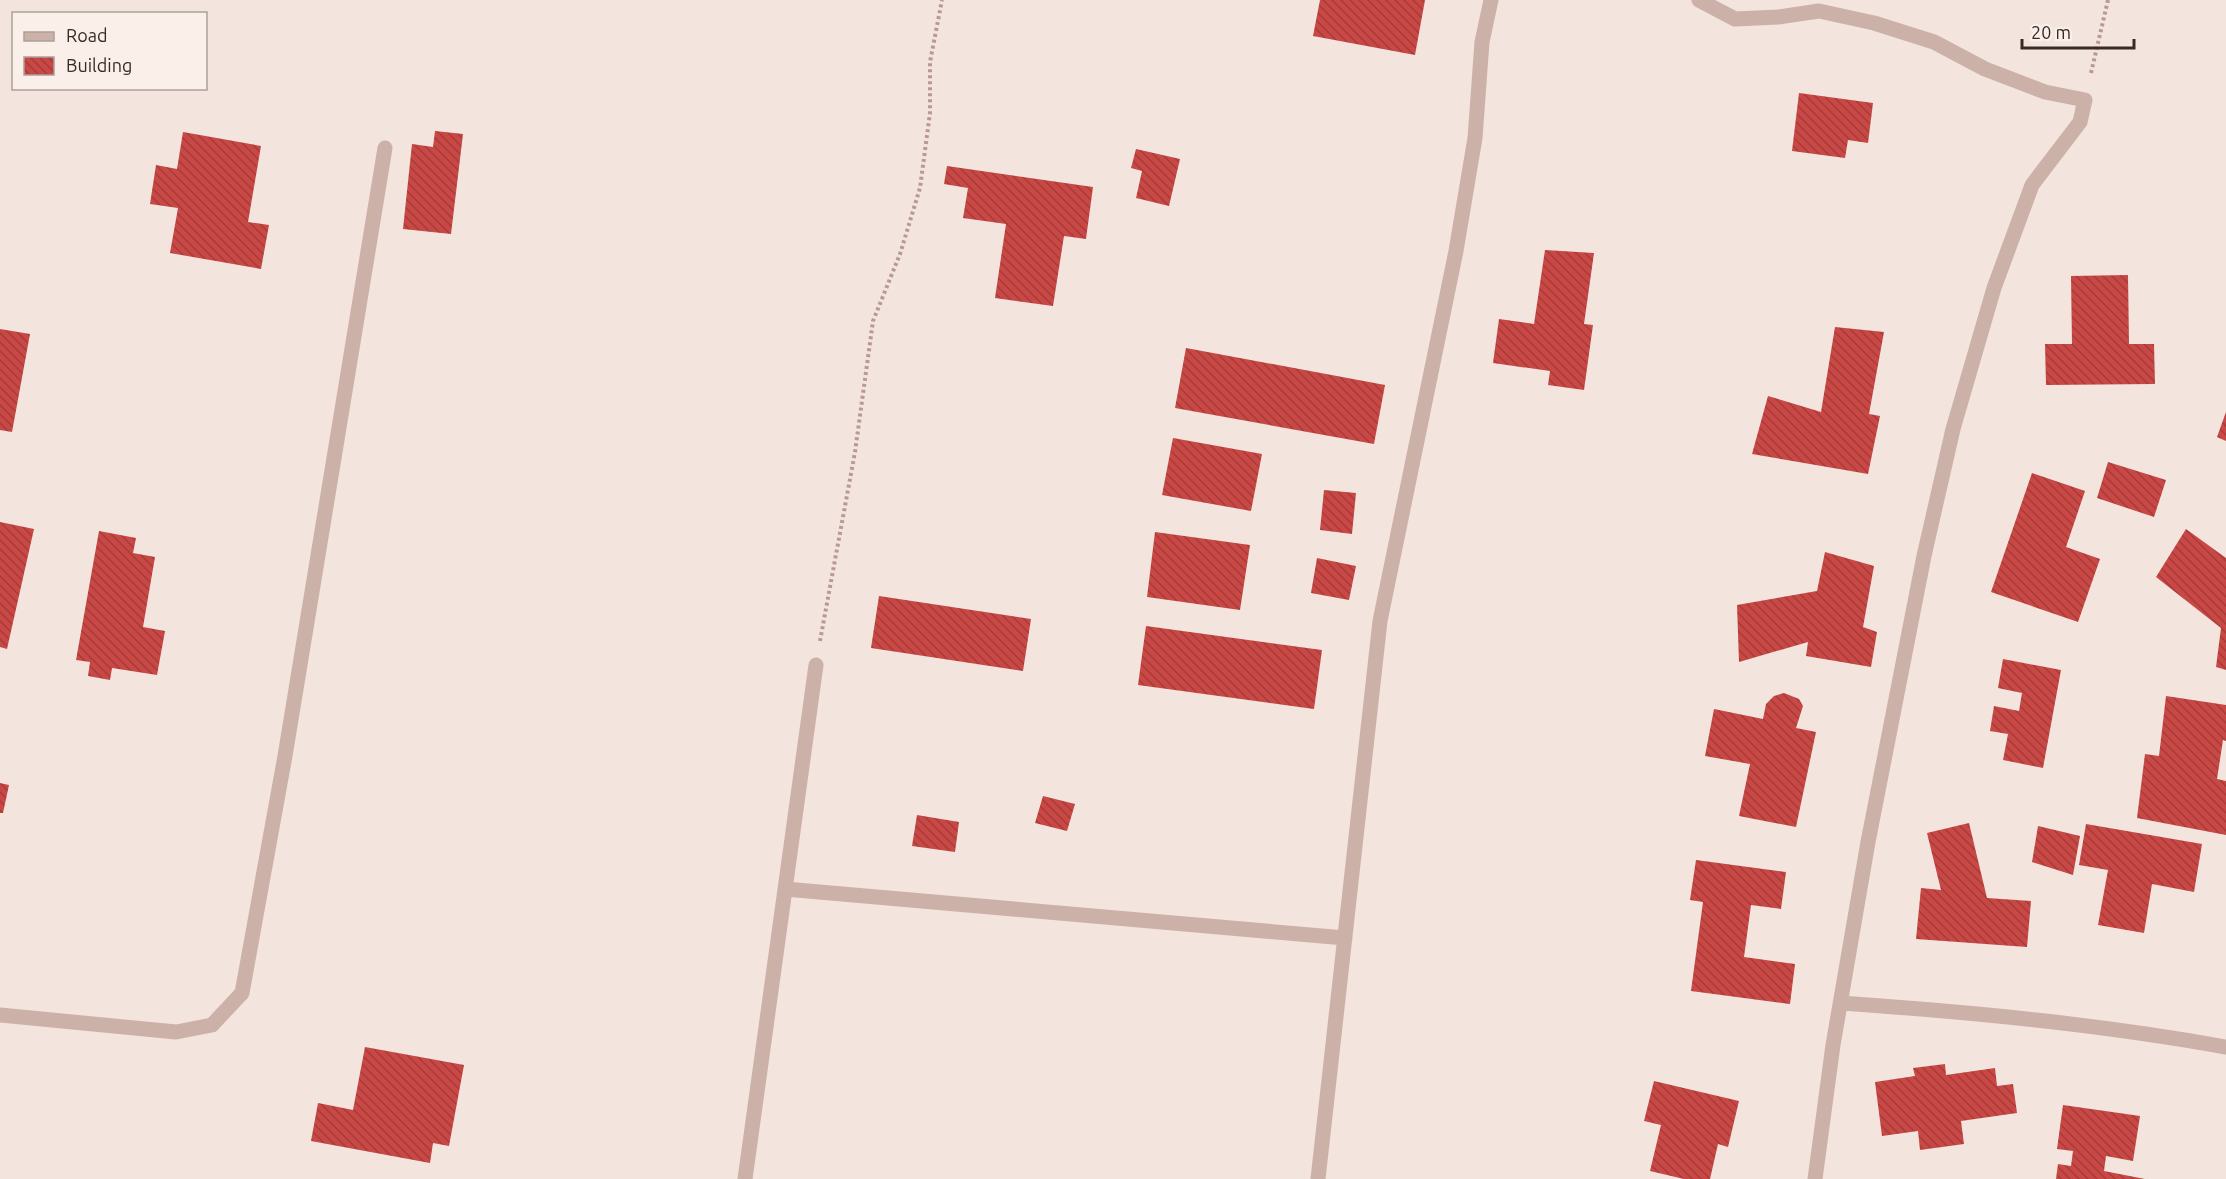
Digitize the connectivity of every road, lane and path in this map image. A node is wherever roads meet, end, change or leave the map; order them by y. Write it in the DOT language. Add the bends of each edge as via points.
graph roads {
  1 [pos="942,0"];
  2 [pos="1491,0"];
  3 [pos="1699,0"];
  4 [pos="2108,0"];
  5 [pos="2085,100"];
  6 [pos="385,148"];
  7 [pos="816,665"];
  8 [pos="785,889"];
  9 [pos="1345,938"];
  10 [pos="1841,1003"];
  11 [pos="0,1015"];
  12 [pos="2226,1047"];
  13 [pos="745,1179"];
  14 [pos="1318,1179"];
  15 [pos="1815,1179"];
  1 -- 7 [label="path" via="930,62 930,113 920,188 900,254 873,321 855,452"];
  2 -- 9 [label="street" via="1482,42 1475,138 1456,251 1380,621"];
  3 -- 5 [label="street" via="1735,19 1819,11 1874,23 1934,42 1985,69 2045,92"];
  4 -- 5 [label="path"];
  5 -- 10 [label="street" via="2080,122 2032,185 1994,288 1953,429 1868,842"];
  6 -- 11 [label="street" via="243,993 212,1025 176,1032"];
  7 -- 8 [label="street"];
  8 -- 9 [label="street"];
  8 -- 13 [label="street"];
  9 -- 14 [label="street"];
  10 -- 12 [label="street" via="1989,1014 2142,1032"];
  10 -- 15 [label="street"];
}
